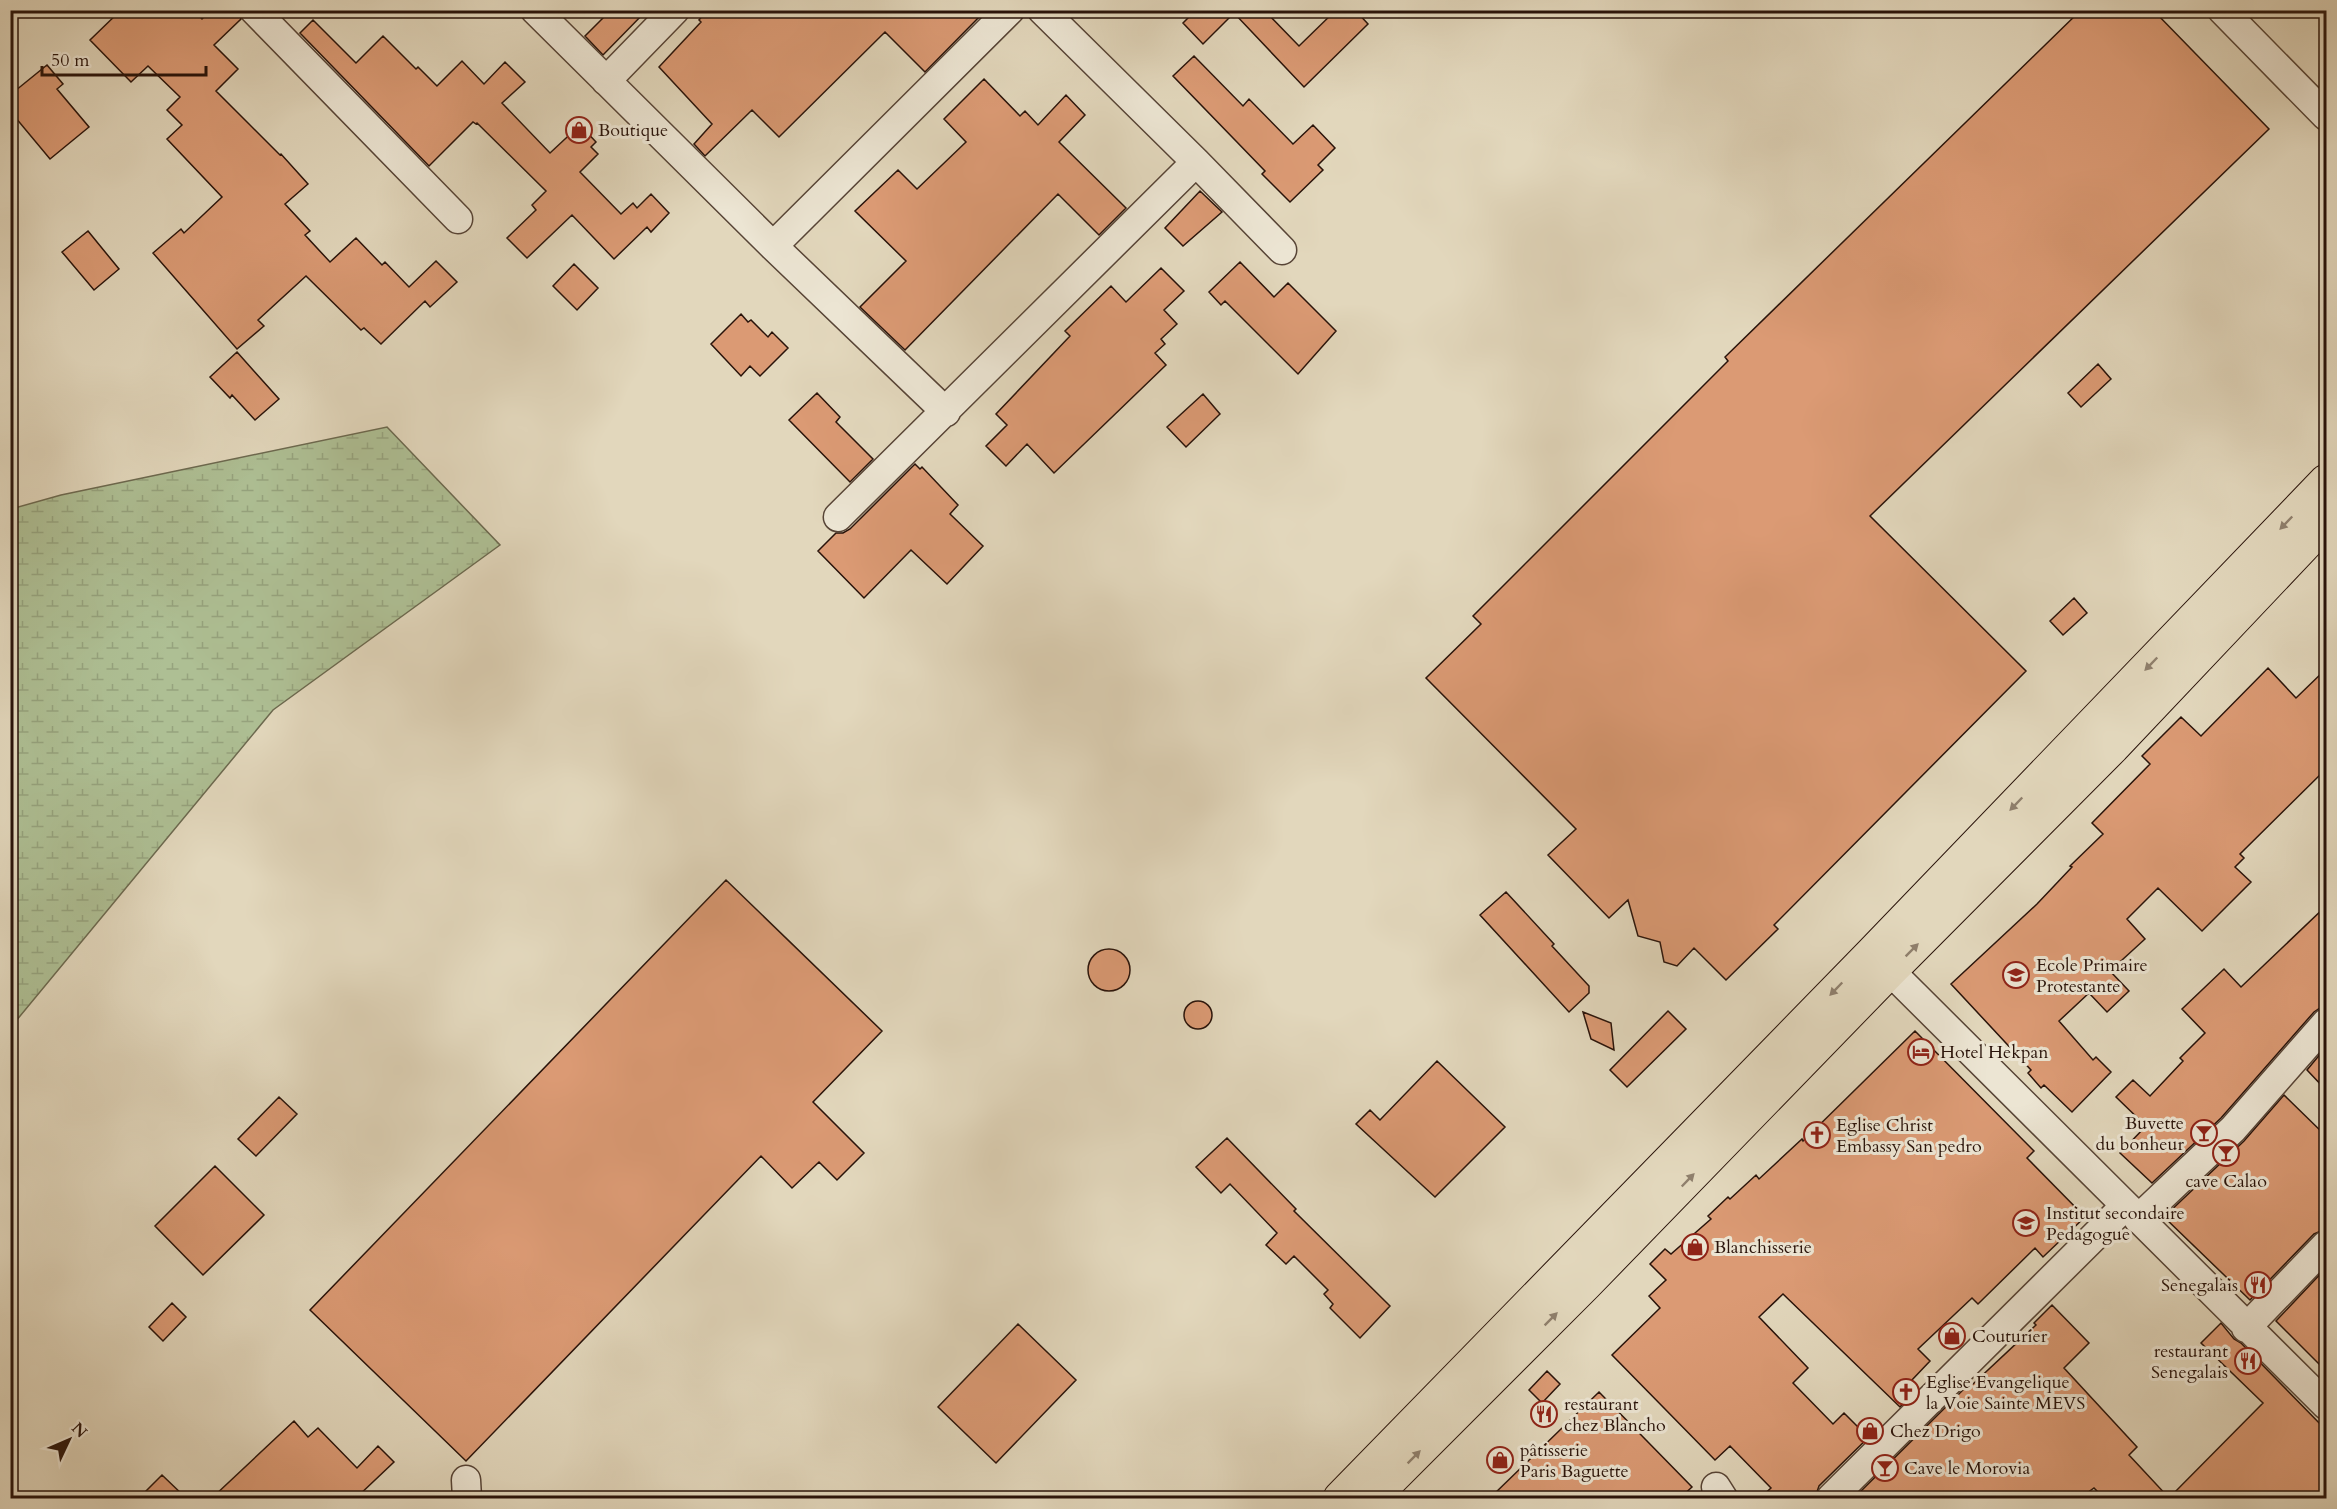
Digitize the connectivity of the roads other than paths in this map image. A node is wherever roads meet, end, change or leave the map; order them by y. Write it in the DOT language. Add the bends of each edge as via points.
graph roads {
  1 [pos="254,10"];
  2 [pos="535,10"];
  3 [pos="675,10"];
  4 [pos="1010,10"];
  5 [pos="1042,10"];
  6 [pos="2222,10"];
  7 [pos="606,81"];
  8 [pos="2326,116"];
  9 [pos="1196,162"];
  10 [pos="458,219"];
  11 [pos="773,246"];
  12 [pos="1282,250"];
  13 [pos="946,412"];
  14 [pos="2326,481"];
  15 [pos="838,517"];
  16 [pos="2326,522"];
  17 [pos="1881,963"];
  18 [pos="2326,1023"];
  19 [pos="2131,1213"];
  20 [pos="2326,1245"];
  21 [pos="2246,1328"];
  22 [pos="2326,1406"];
  23 [pos="1340,1498"];
  24 [pos="1372,1498"];
  25 [pos="1831,1498"];
  1 -- 10 [label="street"];
  2 -- 7 [label="street"];
  3 -- 7 [label="street"];
  4 -- 11 [label="street"];
  5 -- 9 [label="street"];
  6 -- 8 [label="street"];
  7 -- 11 [label="street"];
  9 -- 12 [label="street"];
  9 -- 13 [label="street"];
  11 -- 13 [label="street"];
  13 -- 15 [label="street"];
  14 -- 17 [label="main road, one-way"];
  17 -- 16 [label="main road, one-way" via="2113,747"];
  17 -- 19 [label="street"];
  17 -- 23 [label="main road, one-way"];
  24 -- 17 [label="main road, one-way" via="1586,1284"];
  18 -- 19 [label="street" via="2233,1129"];
  19 -- 21 [label="street"];
  19 -- 25 [label="street"];
  20 -- 21 [label="street"];
  21 -- 22 [label="street"];
}
